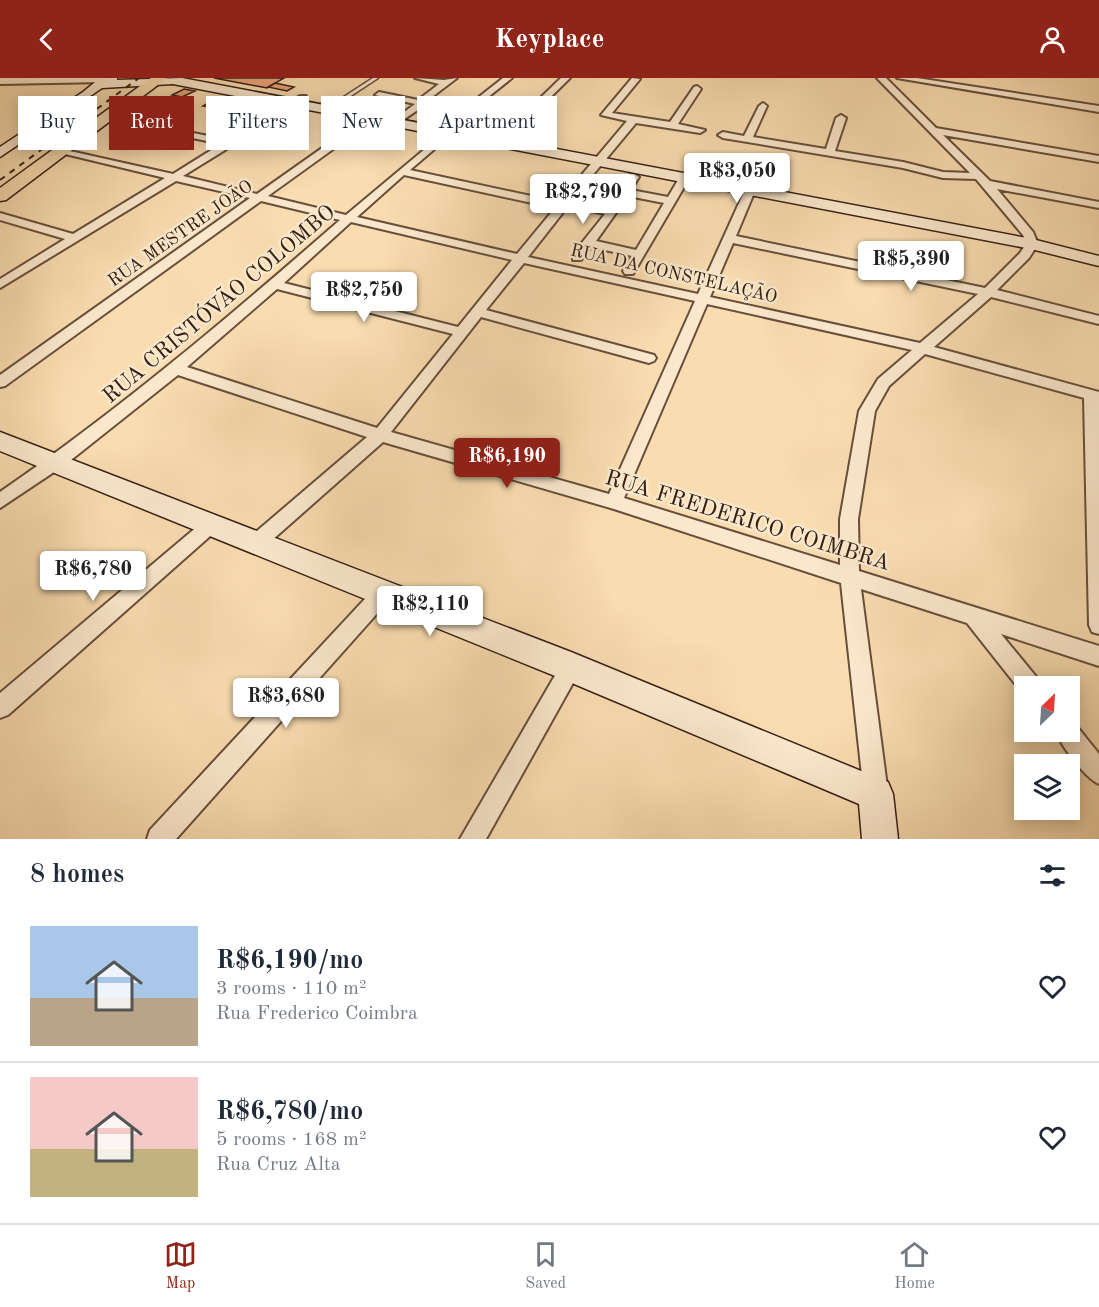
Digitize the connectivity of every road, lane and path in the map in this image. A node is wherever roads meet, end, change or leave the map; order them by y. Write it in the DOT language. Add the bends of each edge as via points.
graph roads {
  1 [pos="123,78"];
  2 [pos="191,78"];
  3 [pos="376,78"];
  4 [pos="419,78"];
  5 [pos="508,78"];
  6 [pos="566,78"];
  7 [pos="881,78"];
  8 [pos="901,78"];
  9 [pos="158,80"];
  10 [pos="449,80"];
  11 [pos="636,80"];
  12 [pos="104,81"];
  13 [pos="938,81"];
  14 [pos="4,83"];
  15 [pos="697,89"];
  16 [pos="379,95"];
  17 [pos="269,96"];
  18 [pos="276,96"];
  19 [pos="348,96"];
  20 [pos="427,96"];
  21 [pos="486,96"];
  22 [pos="547,96"];
  23 [pos="417,99"];
  24 [pos="763,106"];
  25 [pos="1099,109"];
  26 [pos="107,117"];
  27 [pos="841,118"];
  28 [pos="633,120"];
  29 [pos="672,126"];
  30 [pos="700,130"];
  31 [pos="933,130"];
  32 [pos="723,135"];
  33 [pos="206,138"];
  34 [pos="747,139"];
  35 [pos="557,148"];
  36 [pos="557,148"];
  37 [pos="218,150"];
  38 [pos="327,150"];
  39 [pos="428,150"];
  40 [pos="64,151"];
  41 [pos="830,152"];
  42 [pos="0,153"];
  43 [pos="601,158"];
  44 [pos="1099,159"];
  45 [pos="404,172"];
  46 [pos="978,176"];
  47 [pos="174,177"];
  48 [pos="634,177"];
  49 [pos="685,177"];
  50 [pos="987,184"];
  51 [pos="752,185"];
  52 [pos="625,192"];
  53 [pos="0,196"];
  54 [pos="262,197"];
  55 [pos="672,201"];
  56 [pos="564,204"];
  57 [pos="1099,206"];
  58 [pos="612,212"];
  59 [pos="0,216"];
  60 [pos="350,218"];
  61 [pos="74,238"];
  62 [pos="728,238"];
  63 [pos="1031,239"];
  64 [pos="588,243"];
  65 [pos="1099,250"];
  66 [pos="639,254"];
  67 [pos="577,257"];
  68 [pos="519,259"];
  69 [pos="1099,261"];
  70 [pos="629,271"];
  71 [pos="0,284"];
  72 [pos="274,284"];
  73 [pos="988,292"];
  74 [pos="701,299"];
  75 [pos="477,312"];
  76 [pos="1099,320"];
  77 [pos="461,332"];
  78 [pos="922,348"];
  79 [pos="650,358"];
  80 [pos="174,368"];
  81 [pos="0,382"];
  82 [pos="1095,396"];
  83 [pos="380,435"];
  84 [pos="0,441"];
  85 [pos="56,464"];
  86 [pos="0,501"];
  87 [pos="614,502"];
  88 [pos="211,525"];
  89 [pos="256,543"];
  90 [pos="850,577"];
  91 [pos="383,593"];
  92 [pos="972,614"];
  93 [pos="1099,625"];
  94 [pos="1099,656"];
  95 [pos="571,667"];
  96 [pos="1021,676"];
  97 [pos="0,707"];
  98 [pos="1074,742"];
  99 [pos="1099,772"];
  100 [pos="876,794"];
  101 [pos="159,839"];
  102 [pos="472,839"];
  103 [pos="880,839"];
  1 -- 12 [label="main road"];
  2 -- 18 [label="main road"];
  3 -- 19 [label="lane"];
  4 -- 10 [label="street"];
  5 -- 21 [label="street, RUA CRISTÓVÃO COLOMBO"];
  6 -- 22 [label="street"];
  7 -- 31 [label="street"];
  8 -- 13 [label="street"];
  9 -- 12 [label="main road"];
  9 -- 17 [label="main road"];
  9 -- 26 [label="main road"];
  10 -- 20 [label="street"];
  11 -- 28 [label="street" via="606,115"];
  12 -- 14 [label="street"];
  12 -- 42 [label="main road"];
  13 -- 25 [label="street"];
  15 -- 29 [label="street"];
  16 -- 23 [label="street"];
  24 -- 34 [label="street"];
  26 -- 33 [label="street"];
  26 -- 40 [label="main road"];
  27 -- 41 [label="street"];
  28 -- 29 [label="street"];
  28 -- 43 [label="street"];
  29 -- 30 [label="street"];
  31 -- 44 [label="street"];
  31 -- 46 [label="street"];
  32 -- 34 [label="street"];
  34 -- 41 [label="street"];
  35 -- 43 [label="main road"];
  36 -- 43 [label="main road"];
  37 -- 47 [label="street"];
  38 -- 54 [label="street, RUA MESTRE JOÃO"];
  39 -- 45 [label="street, RUA CRISTÓVÃO COLOMBO"];
  40 -- 47 [label="street, RUA DA CONSTELAÇÃO"];
  40 -- 53 [label="main road"];
  41 -- 46 [label="street" via="943,175"];
  43 -- 49 [label="main road"];
  43 -- 51 [label="main road"];
  43 -- 56 [label="street"];
  45 -- 56 [label="street"];
  45 -- 60 [label="street, RUA CRISTÓVÃO COLOMBO"];
  46 -- 50 [label="street"];
  47 -- 54 [label="street, RUA DA CONSTELAÇÃO"];
  47 -- 61 [label="street"];
  48 -- 52 [label="street"];
  49 -- 51 [label="main road"];
  49 -- 55 [label="street"];
  50 -- 57 [label="street"];
  50 -- 63 [label="street"];
  51 -- 62 [label="street"];
  51 -- 63 [label="main road"];
  52 -- 55 [label="street"];
  52 -- 58 [label="street"];
  54 -- 60 [label="street, RUA DA CONSTELAÇÃO"];
  54 -- 81 [label="street, RUA MESTRE JOÃO"];
  55 -- 66 [label="street"];
  56 -- 58 [label="street"];
  56 -- 68 [label="street"];
  58 -- 64 [label="street"];
  59 -- 61 [label="street"];
  60 -- 68 [label="street, RUA DA CONSTELAÇÃO"];
  60 -- 72 [label="street, RUA CRISTÓVÃO COLOMBO"];
  61 -- 71 [label="street"];
  62 -- 73 [label="street"];
  62 -- 74 [label="street"];
  63 -- 65 [label="main road"];
  63 -- 69 [label="main road"];
  63 -- 73 [label="street" via="1025,255"];
  64 -- 66 [label="street"];
  64 -- 67 [label="street"];
  66 -- 70 [label="street"];
  68 -- 74 [label="street, RUA DA CONSTELAÇÃO"];
  68 -- 75 [label="street"];
  72 -- 77 [label="street"];
  72 -- 80 [label="street, RUA CRISTÓVÃO COLOMBO"];
  73 -- 76 [label="street"];
  73 -- 78 [label="street"];
  74 -- 78 [label="street, RUA DA CONSTELAÇÃO"];
  74 -- 87 [label="street"];
  75 -- 77 [label="street"];
  75 -- 79 [label="street"];
  77 -- 83 [label="street"];
  78 -- 82 [label="street, RUA DA CONSTELAÇÃO"];
  78 -- 90 [label="street" via="883,383 867,411 849,519"];
  80 -- 83 [label="street, RUA FREDERICO COIMBRA"];
  80 -- 85 [label="street, RUA CRISTÓVÃO COLOMBO"];
  82 -- 93 [label="street"];
  83 -- 87 [label="street, RUA FREDERICO COIMBRA"];
  83 -- 89 [label="street"];
  84 -- 85 [label="main road"];
  85 -- 86 [label="street, RUA CRISTÓVÃO COLOMBO"];
  85 -- 88 [label="main road"];
  87 -- 90 [label="street, RUA FREDERICO COIMBRA"];
  88 -- 89 [label="main road"];
  88 -- 97 [label="street"];
  89 -- 91 [label="main road"];
  90 -- 92 [label="street, RUA FREDERICO COIMBRA"];
  90 -- 100 [label="street"];
  91 -- 95 [label="main road"];
  91 -- 101 [label="street"];
  92 -- 94 [label="street, RUA FREDERICO COIMBRA"];
  92 -- 96 [label="street"];
  95 -- 100 [label="main road"];
  95 -- 102 [label="street"];
  98 -- 99 [label="street"];
  100 -- 103 [label="main road"];
}
